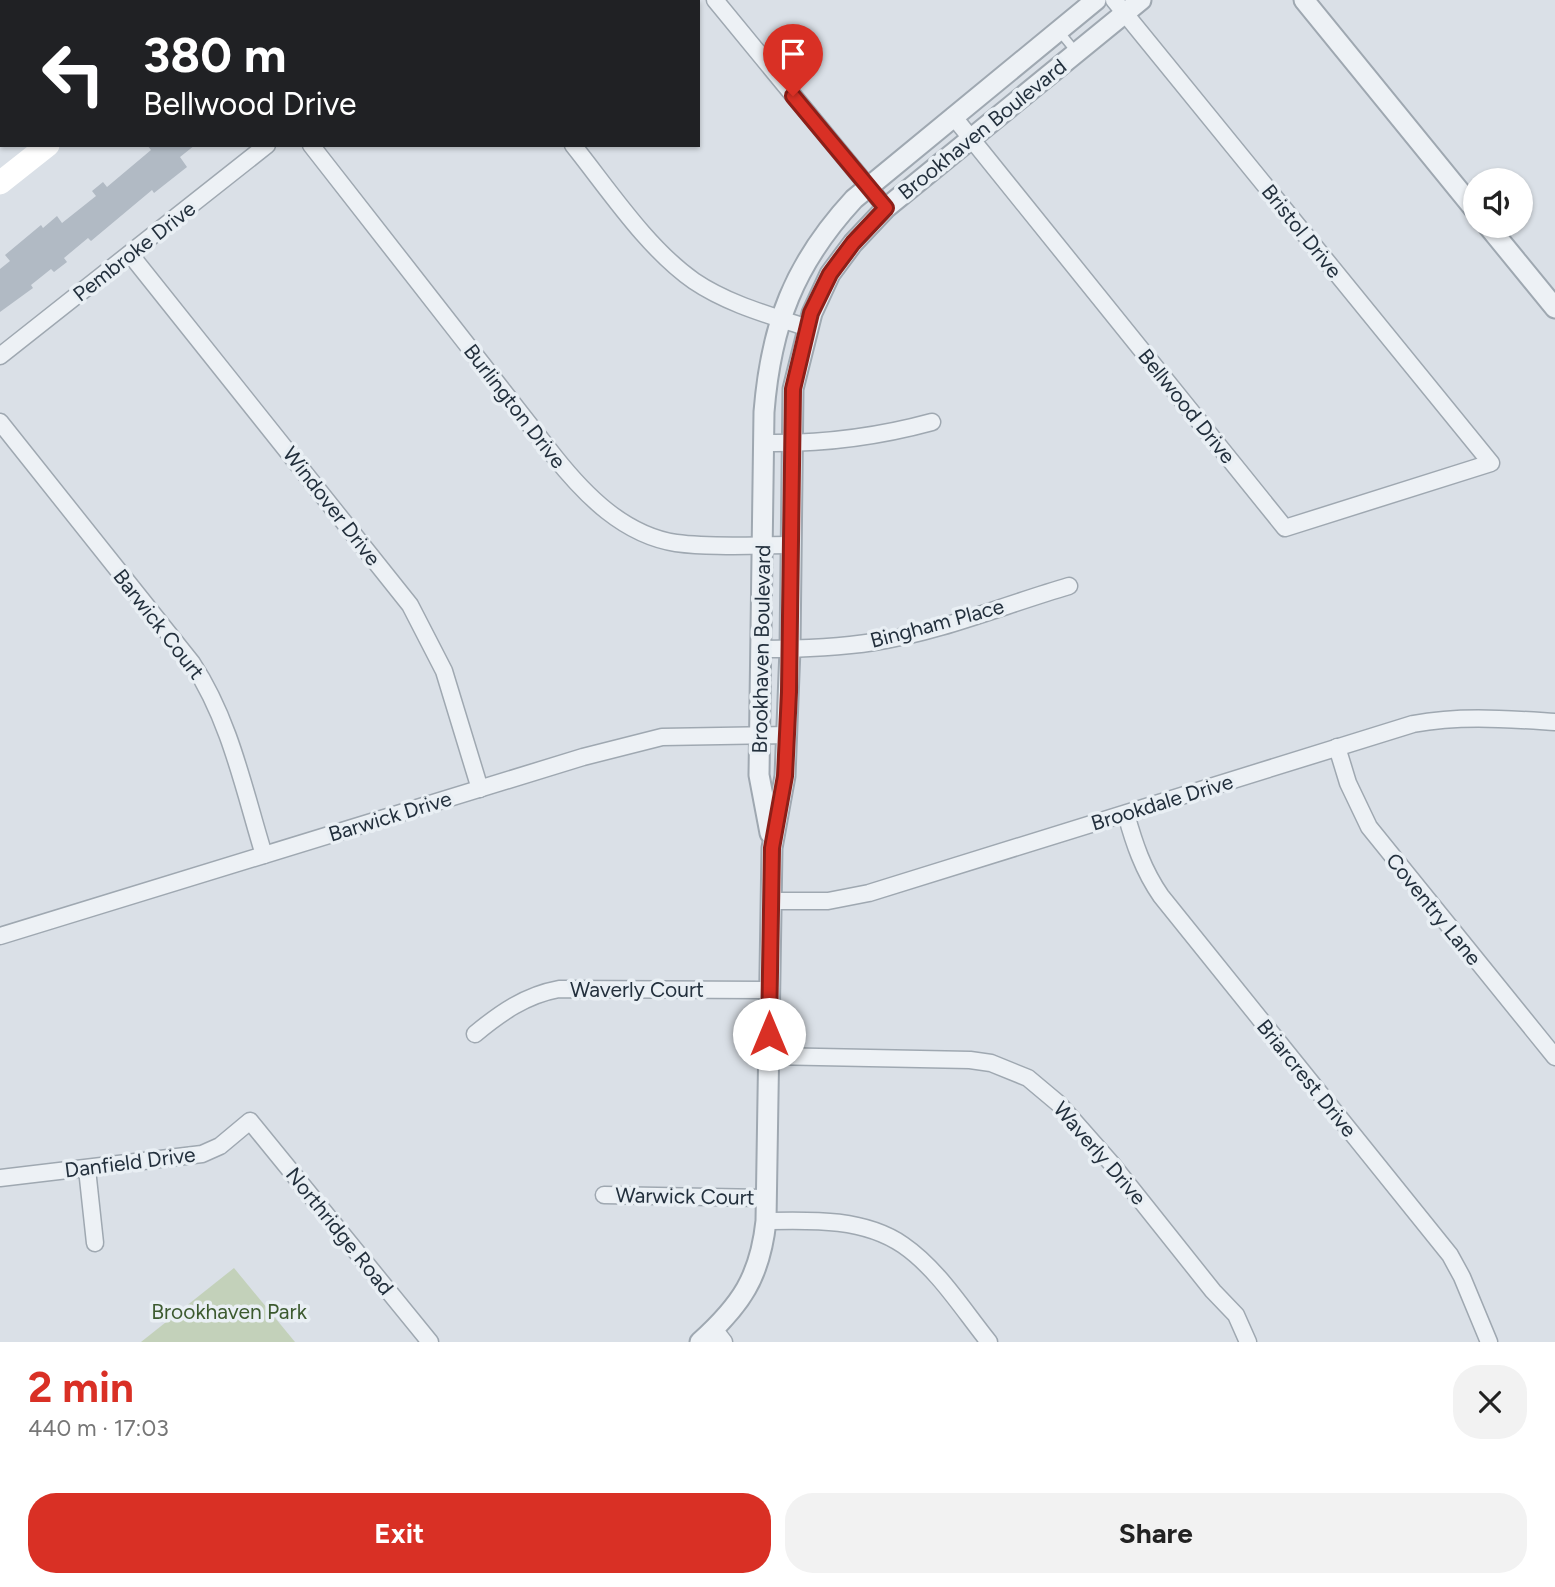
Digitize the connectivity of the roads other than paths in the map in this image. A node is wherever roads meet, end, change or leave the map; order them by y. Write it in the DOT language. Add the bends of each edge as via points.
graph roads {
  1 [pos="715,0"];
  2 [pos="1096,0"];
  3 [pos="1141,0"];
  4 [pos="1304,0"];
  5 [pos="1119,7"];
  6 [pos="1059,31"];
  7 [pos="1076,52"];
  8 [pos="953,116"];
  9 [pos="971,137"];
  10 [pos="45,147"];
  11 [pos="264,147"];
  12 [pos="313,147"];
  13 [pos="575,147"];
  14 [pos="0,183"];
  15 [pos="868,187"];
  16 [pos="1463,195"];
  17 [pos="886,208"];
  18 [pos="1498,238"];
  19 [pos="130,254"];
  20 [pos="1555,309"];
  21 [pos="780,319"];
  22 [pos="807,328"];
  23 [pos="0,356"];
  24 [pos="0,422"];
  25 [pos="932,422"];
  26 [pos="764,443"];
  27 [pos="792,443"];
  28 [pos="1491,463"];
  29 [pos="762,545"];
  30 [pos="790,545"];
  31 [pos="1069,586"];
  32 [pos="762,649"];
  33 [pos="790,649"];
  34 [pos="1555,722"];
  35 [pos="760,735"];
  36 [pos="787,735"];
  37 [pos="1337,747"];
  38 [pos="480,789"];
  39 [pos="1126,814"];
  40 [pos="772,848"];
  41 [pos="264,855"];
  42 [pos="771,901"];
  43 [pos="0,936"];
  44 [pos="769,990"];
  45 [pos="475,1034"];
  46 [pos="769,1056"];
  47 [pos="1555,1057"];
  48 [pos="250,1121"];
  49 [pos="87,1169"];
  50 [pos="0,1178"];
  51 [pos="604,1195"];
  52 [pos="767,1198"];
  53 [pos="766,1221"];
  54 [pos="95,1243"];
  55 [pos="713,1338"];
  56 [pos="430,1342"];
  57 [pos="989,1342"];
  58 [pos="1248,1342"];
  59 [pos="1489,1342"];
  1 -- 15 [label="street"];
  2 -- 6 [label="street, Brookhaven Boulevard"];
  3 -- 5 [label="street, Brookhaven Boulevard"];
  4 -- 16 [label="street"];
  5 -- 7 [label="street, Brookhaven Boulevard"];
  5 -- 28 [label="street, Bristol Drive"];
  6 -- 7 [label="lane"];
  6 -- 8 [label="street, Brookhaven Boulevard"];
  7 -- 9 [label="street, Brookhaven Boulevard"];
  8 -- 9 [label="street, Bellwood Drive"];
  8 -- 15 [label="street, Brookhaven Boulevard"];
  9 -- 17 [label="street, Brookhaven Boulevard"];
  9 -- 28 [label="street, Bellwood Drive" via="1285,528"];
  10 -- 14 [label="main road"];
  11 -- 19 [label="street, Pembroke Drive"];
  12 -- 29 [label="street, Burlington Drive" via="593,500 622,522 664,540"];
  13 -- 21 [label="street" via="681,271 731,301"];
  15 -- 17 [label="street"];
  15 -- 21 [label="street, Brookhaven Boulevard" via="812,251"];
  17 -- 22 [label="street, Brookhaven Boulevard" via="830,274"];
  18 -- 20 [label="street"];
  19 -- 23 [label="street, Pembroke Drive"];
  19 -- 38 [label="street, Windover Drive" via="410,605 444,671"];
  21 -- 22 [label="street"];
  21 -- 26 [label="street, Brookhaven Boulevard" via="766,383"];
  22 -- 27 [label="street, Brookhaven Boulevard" via="793,389"];
  24 -- 41 [label="street, Barwick Court" via="210,690"];
  25 -- 27 [label="street" via="850,439"];
  26 -- 27 [label="street"];
  26 -- 29 [label="street, Brookhaven Boulevard"];
  27 -- 30 [label="street, Brookhaven Boulevard"];
  29 -- 30 [label="street, Burlington Drive"];
  29 -- 32 [label="street, Brookhaven Boulevard"];
  30 -- 33 [label="street, Brookhaven Boulevard"];
  31 -- 33 [label="street, Bingham Place" via="911,635"];
  32 -- 33 [label="street, Bingham Place"];
  32 -- 35 [label="street, Brookhaven Boulevard"];
  33 -- 36 [label="street, Brookhaven Boulevard"];
  34 -- 37 [label="street, Brookdale Drive" via="1476,717 1433,720"];
  35 -- 36 [label="street, Barwick Drive"];
  35 -- 38 [label="street, Barwick Drive" via="643,740"];
  35 -- 40 [label="street, Brookhaven Boulevard" via="760,775"];
  36 -- 40 [label="street, Brookhaven Boulevard"];
  37 -- 39 [label="street, Brookdale Drive"];
  37 -- 47 [label="street, Coventry Lane" via="1369,827"];
  38 -- 41 [label="street, Barwick Drive"];
  39 -- 42 [label="street, Brookdale Drive" via="869,893 828,901"];
  39 -- 59 [label="street, Briarcrest Drive" via="1149,879 1450,1255"];
  40 -- 42 [label="street, Brookhaven Boulevard"];
  41 -- 43 [label="street, Barwick Drive"];
  42 -- 44 [label="street, Brookhaven Boulevard"];
  44 -- 45 [label="street, Waverly Court" via="559,989 534,995 498,1014"];
  44 -- 46 [label="street, Brookhaven Boulevard"];
  46 -- 52 [label="street, Brookhaven Boulevard"];
  46 -- 58 [label="street, Waverly Drive" via="970,1060 1028,1078 1074,1119 1236,1315"];
  48 -- 49 [label="street, Danfield Drive" via="220,1146 202,1154"];
  48 -- 56 [label="street, Northridge Road"];
  49 -- 50 [label="street, Danfield Drive"];
  49 -- 54 [label="street"];
  51 -- 52 [label="street, Warwick Court"];
  52 -- 53 [label="street, Brookhaven Boulevard"];
  53 -- 55 [label="street, Brookhaven Boulevard" via="763,1247 749,1285"];
  53 -- 57 [label="street" via="844,1223 901,1243 933,1273"];
}
